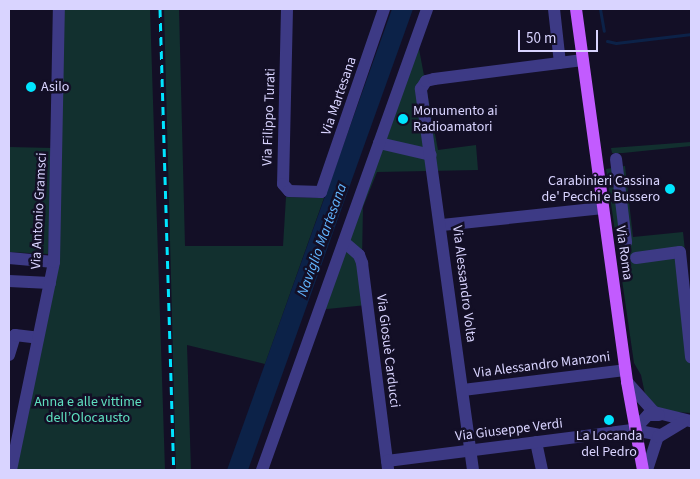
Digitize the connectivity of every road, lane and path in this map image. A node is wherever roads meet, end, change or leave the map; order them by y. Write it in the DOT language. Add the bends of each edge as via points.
graph roads {
  1 [pos="59,9"];
  2 [pos="287,9"];
  3 [pos="384,9"];
  4 [pos="427,9"];
  5 [pos="554,9"];
  6 [pos="576,9"];
  7 [pos="583,60"];
  8 [pos="560,63"];
  9 [pos="379,143"];
  10 [pos="431,155"];
  11 [pos="596,161"];
  12 [pos="321,192"];
  13 [pos="603,208"];
  14 [pos="442,225"];
  15 [pos="344,242"];
  16 [pos="626,242"];
  17 [pos="9,258"];
  18 [pos="636,258"];
  19 [pos="54,262"];
  20 [pos="9,281"];
  21 [pos="50,283"];
  22 [pos="38,338"];
  23 [pos="9,355"];
  24 [pos="691,357"];
  25 [pos="626,376"];
  26 [pos="463,390"];
  27 [pos="659,415"];
  28 [pos="687,421"];
  29 [pos="634,430"];
  30 [pos="660,435"];
  31 [pos="536,442"];
  32 [pos="470,450"];
  33 [pos="387,466"];
  34 [pos="11,470"];
  35 [pos="262,470"];
  36 [pos="473,470"];
  37 [pos="542,470"];
  38 [pos="643,470"];
  39 [pos="647,470"];
  1 -- 19 [label="street, Via Antonio Gramsci"];
  2 -- 12 [label="street, Via Filippo Turati" via="282,184 289,191"];
  3 -- 12 [label="street, Via Martesana"];
  4 -- 9 [label="street"];
  5 -- 8 [label="street"];
  6 -- 7 [label="main road, Via Roma"];
  7 -- 8 [label="street"];
  7 -- 11 [label="main road, Via Roma"];
  8 -- 10 [label="street, Via Alessandro Volta" via="426,81 421,95"];
  9 -- 10 [label="street"];
  9 -- 15 [label="street"];
  10 -- 14 [label="street, Via Alessandro Volta"];
  11 -- 13 [label="main road, Via Roma"];
  11 -- 16 [label="street" via="620,158"];
  13 -- 14 [label="street"];
  13 -- 25 [label="main road, Via Roma"];
  14 -- 26 [label="street, Via Alessandro Volta"];
  15 -- 33 [label="street, Via Giosuè Carducci" via="359,255 362,264"];
  15 -- 35 [label="street"];
  17 -- 19 [label="street"];
  18 -- 24 [label="street" via="680,252"];
  19 -- 21 [label="street, Via Antonio Gramsci"];
  20 -- 21 [label="street"];
  21 -- 22 [label="street, Via Antonio Gramsci"];
  22 -- 23 [label="street" via="15,335"];
  22 -- 34 [label="street, Via Antonio Gramsci"];
  25 -- 26 [label="street, Via Alessandro Manzoni"];
  25 -- 27 [label="street" via="646,406"];
  25 -- 29 [label="main road, Via Roma"];
  26 -- 32 [label="street, Via Alessandro Volta"];
  27 -- 28 [label="street"];
  27 -- 29 [label="street" via="648,415"];
  28 -- 30 [label="street"];
  29 -- 30 [label="street"];
  29 -- 31 [label="street, Via Giuseppe Verdi"];
  29 -- 38 [label="main road, Via Roma"];
  30 -- 39 [label="street" via="652,448"];
  31 -- 32 [label="street, Via Giuseppe Verdi"];
  31 -- 37 [label="street"];
  32 -- 33 [label="street, Via Giuseppe Verdi"];
  32 -- 36 [label="street, Via Alessandro Volta"];
}
